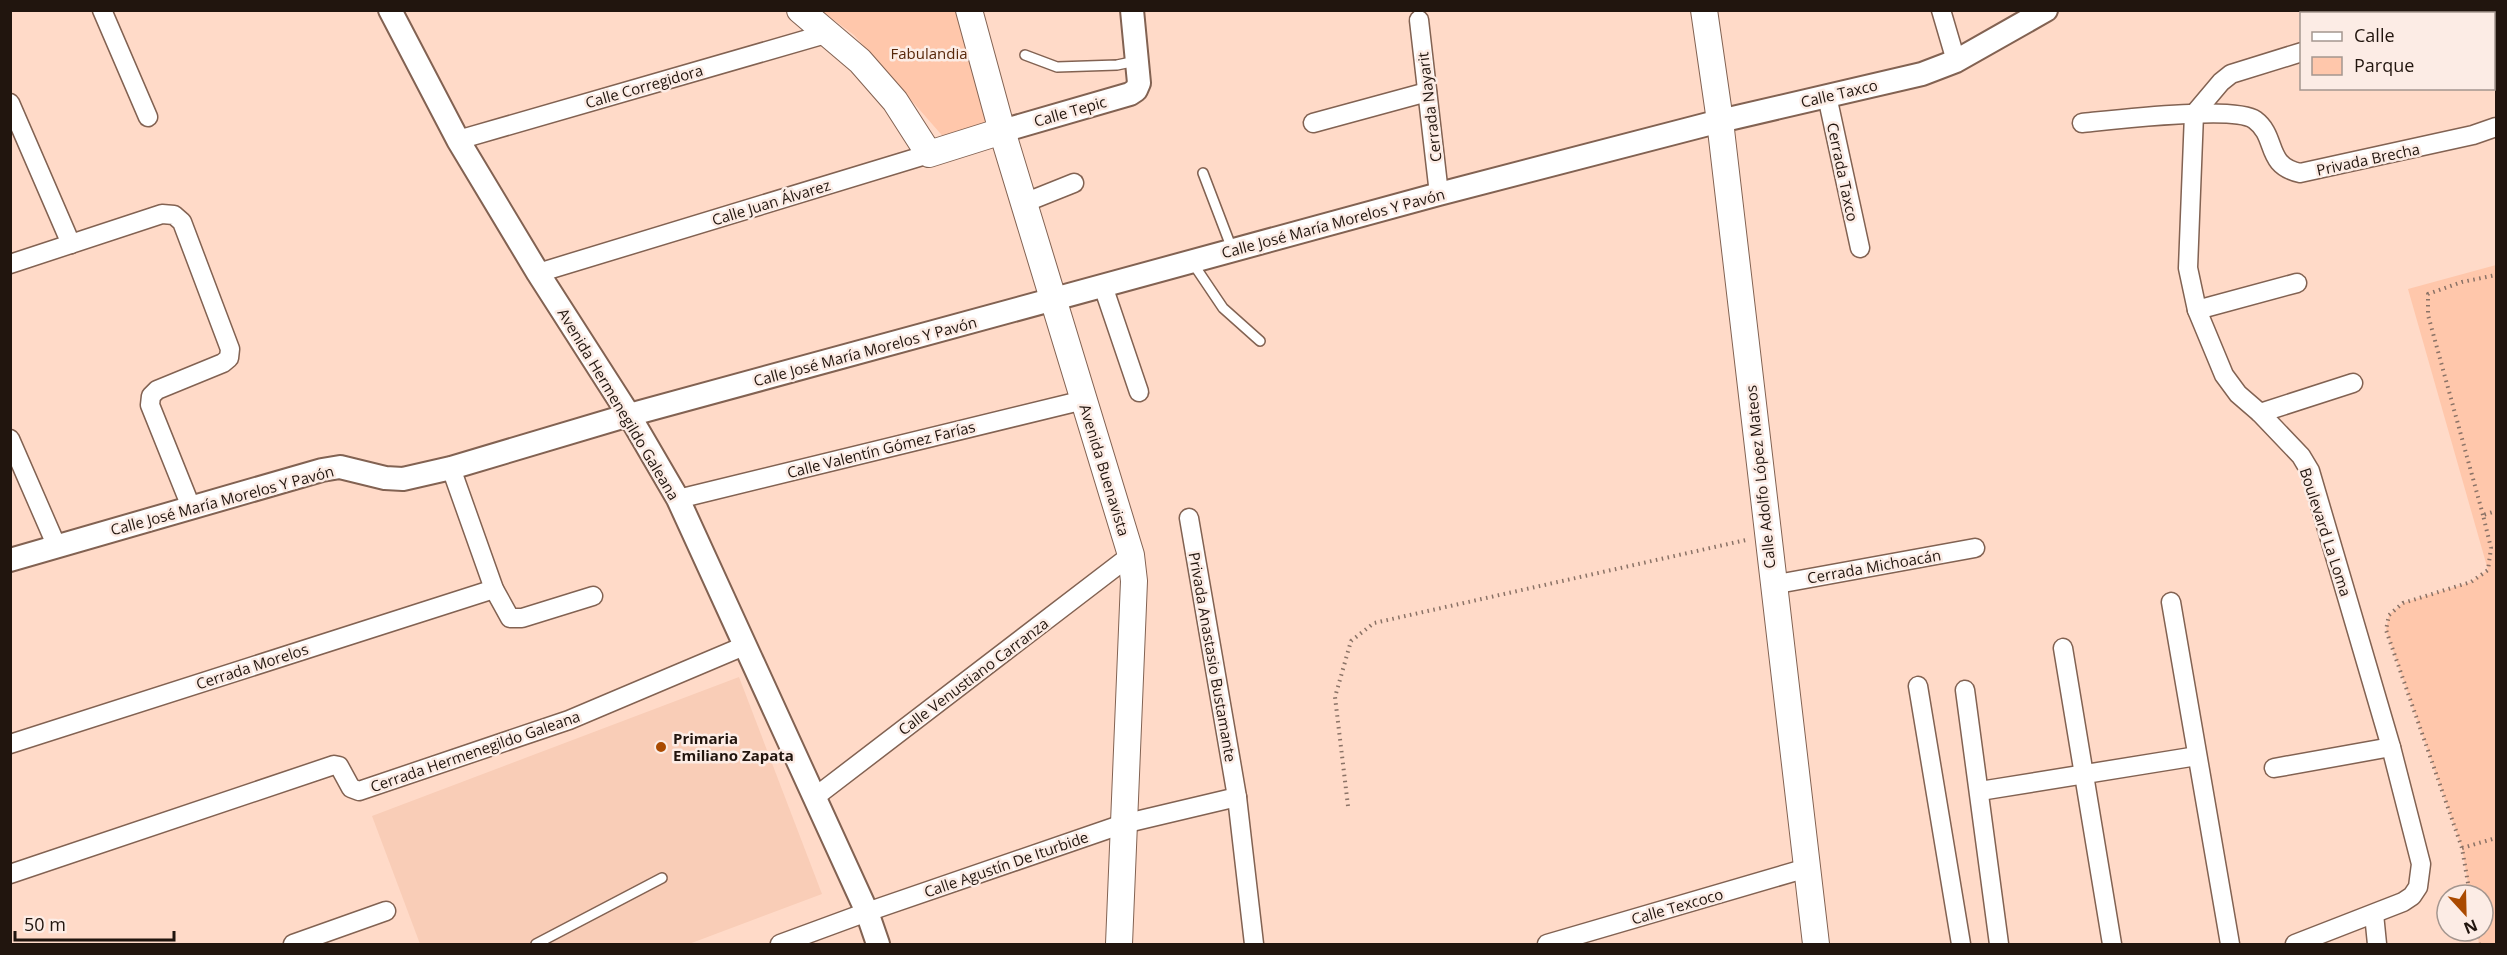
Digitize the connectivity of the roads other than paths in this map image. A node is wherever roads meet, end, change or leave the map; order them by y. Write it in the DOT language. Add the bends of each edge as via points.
graph roads {
  1 [pos="102,10"];
  2 [pos="390,10"];
  3 [pos="800,10"];
  4 [pos="969,10"];
  5 [pos="1132,10"];
  6 [pos="1704,10"];
  7 [pos="1941,10"];
  8 [pos="2046,10"];
  9 [pos="1419,20"];
  10 [pos="830,33"];
  11 [pos="2300,52"];
  12 [pos="1025,55"];
  13 [pos="1136,61"];
  14 [pos="1956,61"];
  15 [pos="1427,92"];
  16 [pos="1827,96"];
  17 [pos="10,103"];
  18 [pos="2194,114"];
  19 [pos="148,117"];
  20 [pos="1720,121"];
  21 [pos="1313,123"];
  22 [pos="2082,123"];
  23 [pos="2496,127"];
  24 [pos="1002,131"];
  25 [pos="458,140"];
  26 [pos="929,154"];
  27 [pos="1203,173"];
  28 [pos="1074,183"];
  29 [pos="1439,194"];
  30 [pos="1024,203"];
  31 [pos="71,244"];
  32 [pos="1860,248"];
  33 [pos="1232,251"];
  34 [pos="1192,262"];
  35 [pos="10,264"];
  36 [pos="538,273"];
  37 [pos="2297,283"];
  38 [pos="1103,286"];
  39 [pos="1053,300"];
  40 [pos="2197,310"];
  41 [pos="1260,340"];
  42 [pos="2353,383"];
  43 [pos="1139,392"];
  44 [pos="1084,400"];
  45 [pos="2260,413"];
  46 [pos="629,415"];
  47 [pos="10,439"];
  48 [pos="451,468"];
  49 [pos="678,499"];
  50 [pos="191,507"];
  51 [pos="1189,518"];
  52 [pos="57,547"];
  53 [pos="1975,548"];
  54 [pos="1131,555"];
  55 [pos="10,560"];
  56 [pos="1772,585"];
  57 [pos="494,589"];
  58 [pos="593,596"];
  59 [pos="2171,602"];
  60 [pos="744,646"];
  61 [pos="2063,648"];
  62 [pos="1918,686"];
  63 [pos="1965,690"];
  64 [pos="10,744"];
  65 [pos="2391,747"];
  66 [pos="2197,756"];
  67 [pos="2274,768"];
  68 [pos="2084,774"];
  69 [pos="1980,790"];
  70 [pos="815,797"];
  71 [pos="1237,797"];
  72 [pos="1123,824"];
  73 [pos="1807,868"];
  74 [pos="10,874"];
  75 [pos="662,878"];
  76 [pos="386,911"];
  77 [pos="867,912"];
  78 [pos="2374,914"];
  79 [pos="293,945"];
  80 [pos="536,945"];
  81 [pos="780,945"];
  82 [pos="878,945"];
  83 [pos="1119,945"];
  84 [pos="1254,945"];
  85 [pos="1547,945"];
  86 [pos="1816,945"];
  87 [pos="1961,945"];
  88 [pos="1999,945"];
  89 [pos="2112,945"];
  90 [pos="2230,945"];
  91 [pos="2295,945"];
  92 [pos="2377,945"];
  1 -- 19 [label="street"];
  2 -- 25 [label="street, Avenida Hermenegildo Galeana"];
  3 -- 10 [label="main road"];
  4 -- 24 [label="main road, Avenida Buenavista"];
  5 -- 13 [label="street"];
  6 -- 20 [label="main road, Calle Adolfo López Mateos"];
  7 -- 14 [label="street"];
  8 -- 14 [label="street, Calle Taxco"];
  9 -- 15 [label="street, Cerrada Nayarit"];
  10 -- 25 [label="street, Calle Corregidora"];
  10 -- 26 [label="main road" via="895,101"];
  11 -- 18 [label="street" via="2231,74"];
  12 -- 13 [label="lane" via="1057,67"];
  13 -- 24 [label="street, Calle Tepic" via="1139,83 1130,94"];
  14 -- 16 [label="street, Calle Taxco" via="1922,74"];
  15 -- 21 [label="street"];
  15 -- 29 [label="street, Cerrada Nayarit"];
  16 -- 20 [label="street, Calle Taxco"];
  16 -- 32 [label="street, Cerrada Taxco"];
  17 -- 31 [label="street"];
  18 -- 22 [label="street"];
  18 -- 23 [label="street, Privada Brecha" via="2245,115 2254,119 2280,165 2300,173"];
  18 -- 40 [label="street, Boulevard La Loma" via="2188,268"];
  20 -- 29 [label="street, Calle José María Morelos Y Pavón"];
  20 -- 56 [label="main road, Calle Adolfo López Mateos"];
  24 -- 26 [label="main road, Calle Juan Álvarez"];
  24 -- 30 [label="main road, Avenida Buenavista"];
  25 -- 36 [label="street, Avenida Hermenegildo Galeana"];
  26 -- 36 [label="street, Calle Juan Álvarez"];
  27 -- 33 [label="lane"];
  28 -- 30 [label="street"];
  29 -- 33 [label="street, Calle José María Morelos Y Pavón"];
  30 -- 39 [label="main road, Avenida Buenavista"];
  31 -- 35 [label="street"];
  31 -- 50 [label="street" via="162,214 174,215 182,222 230,349 229,358 223,363 151,396 150,405"];
  33 -- 34 [label="street, Calle José María Morelos Y Pavón"];
  34 -- 38 [label="street, Calle José María Morelos Y Pavón"];
  34 -- 41 [label="lane" via="1223,308"];
  36 -- 46 [label="street, Avenida Hermenegildo Galeana"];
  37 -- 40 [label="street"];
  38 -- 39 [label="street, Calle José María Morelos Y Pavón"];
  38 -- 43 [label="street"];
  39 -- 44 [label="main road, Avenida Buenavista"];
  39 -- 46 [label="street, Calle José María Morelos Y Pavón"];
  40 -- 45 [label="street, Boulevard La Loma" via="2224,375"];
  42 -- 45 [label="street"];
  44 -- 49 [label="street, Calle Valentín Gómez Farías"];
  44 -- 54 [label="main road, Avenida Buenavista"];
  45 -- 65 [label="street, Boulevard La Loma" via="2310,471"];
  46 -- 48 [label="street, Calle José María Morelos Y Pavón"];
  46 -- 49 [label="street, Avenida Hermenegildo Galeana"];
  47 -- 52 [label="street"];
  48 -- 50 [label="street, Calle José María Morelos Y Pavón" via="403,479 340,467"];
  48 -- 57 [label="street"];
  49 -- 60 [label="street, Avenida Hermenegildo Galeana"];
  50 -- 52 [label="street, Calle José María Morelos Y Pavón"];
  51 -- 71 [label="street, Privada Anastasio Bustamante"];
  52 -- 55 [label="street, Calle José María Morelos Y Pavón"];
  53 -- 56 [label="street, Cerrada Michoacán"];
  54 -- 70 [label="street, Calle Venustiano Carranza"];
  54 -- 72 [label="main road, Avenida Buenavista" via="1134,581"];
  56 -- 73 [label="main road, Calle Adolfo López Mateos"];
  57 -- 58 [label="street" via="510,618 522,618"];
  57 -- 64 [label="street, Cerrada Morelos"];
  59 -- 66 [label="street"];
  60 -- 70 [label="street, Avenida Hermenegildo Galeana"];
  60 -- 74 [label="street, Cerrada Hermenegildo Galeana" via="569,720 359,790 351,788 339,766 334,765"];
  61 -- 68 [label="street"];
  62 -- 87 [label="street"];
  63 -- 69 [label="street"];
  65 -- 67 [label="street"];
  65 -- 78 [label="street, Boulevard La Loma" via="2421,864 2418,887 2412,896"];
  66 -- 68 [label="street"];
  66 -- 90 [label="street"];
  68 -- 69 [label="street"];
  68 -- 89 [label="street"];
  69 -- 88 [label="street"];
  70 -- 77 [label="street, Avenida Hermenegildo Galeana"];
  71 -- 72 [label="street, Calle Agustín De Iturbide"];
  71 -- 84 [label="street, Privada Anastasio Bustamante"];
  72 -- 77 [label="street, Calle Agustín De Iturbide"];
  72 -- 83 [label="main road, Avenida Buenavista"];
  73 -- 85 [label="street, Calle Texcoco"];
  73 -- 86 [label="main road, Calle Adolfo López Mateos"];
  75 -- 80 [label="lane"];
  76 -- 79 [label="street"];
  77 -- 81 [label="street, Calle Agustín De Iturbide"];
  77 -- 82 [label="street, Avenida Hermenegildo Galeana"];
  78 -- 91 [label="street"];
  78 -- 92 [label="street"];
}
